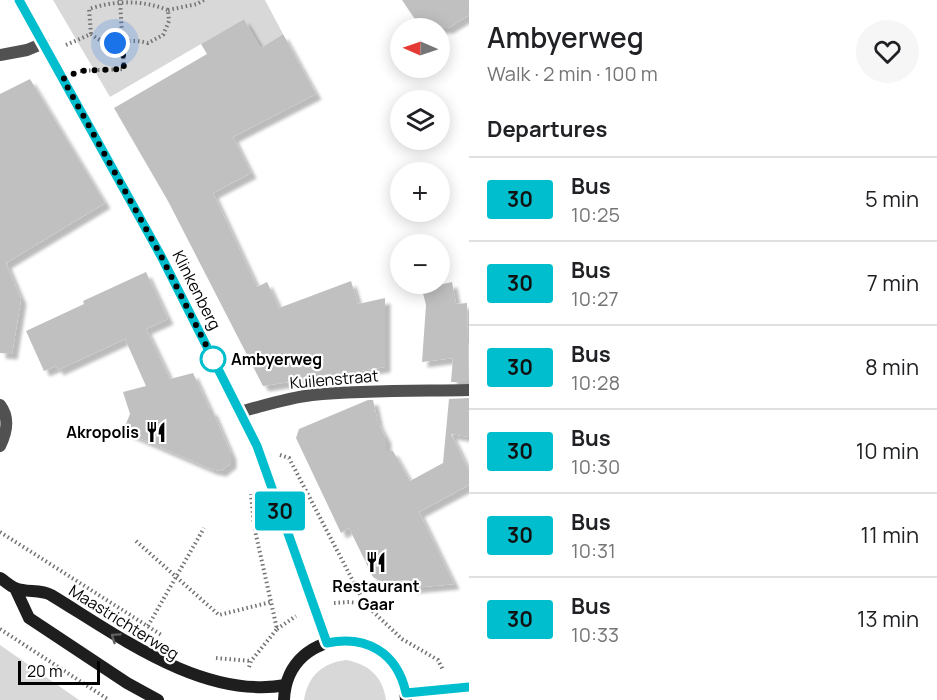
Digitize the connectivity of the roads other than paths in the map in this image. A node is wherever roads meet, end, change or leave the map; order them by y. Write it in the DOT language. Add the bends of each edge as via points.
graph roads {
  1 [pos="19,0"];
  2 [pos="46,48"];
  3 [pos="0,55"];
  4 [pos="469,390"];
  5 [pos="1,406"];
  6 [pos="239,412"];
  7 [pos="0,446"];
  8 [pos="0,578"];
  9 [pos="15,588"];
  10 [pos="327,643"];
  11 [pos="286,685"];
  12 [pos="469,687"];
  13 [pos="406,697"];
  14 [pos="158,700"];
  15 [pos="284,700"];
  1 -- 2 [label="street, Klinkenberg"];
  2 -- 3 [label="street"];
  2 -- 6 [label="street, Klinkenberg" via="161,256"];
  4 -- 6 [label="street, Kuilenstraat" via="311,395"];
  5 -- 7 [label="street" via="7,419"];
  6 -- 10 [label="street, Klinkenberg" via="257,446"];
  8 -- 9 [label="main road, Maastrichterweg"];
  11 -- 9 [label="main road, Maastrichterweg, one-way" via="245,690 182,677 47,593"];
  9 -- 14 [label="main road" via="29,618"];
  10 -- 11 [label="main road" via="303,656"];
  10 -- 13 [label="main road" via="356,641 376,649 399,672"];
  11 -- 15 [label="main road"];
  12 -- 13 [label="main road"];
}
